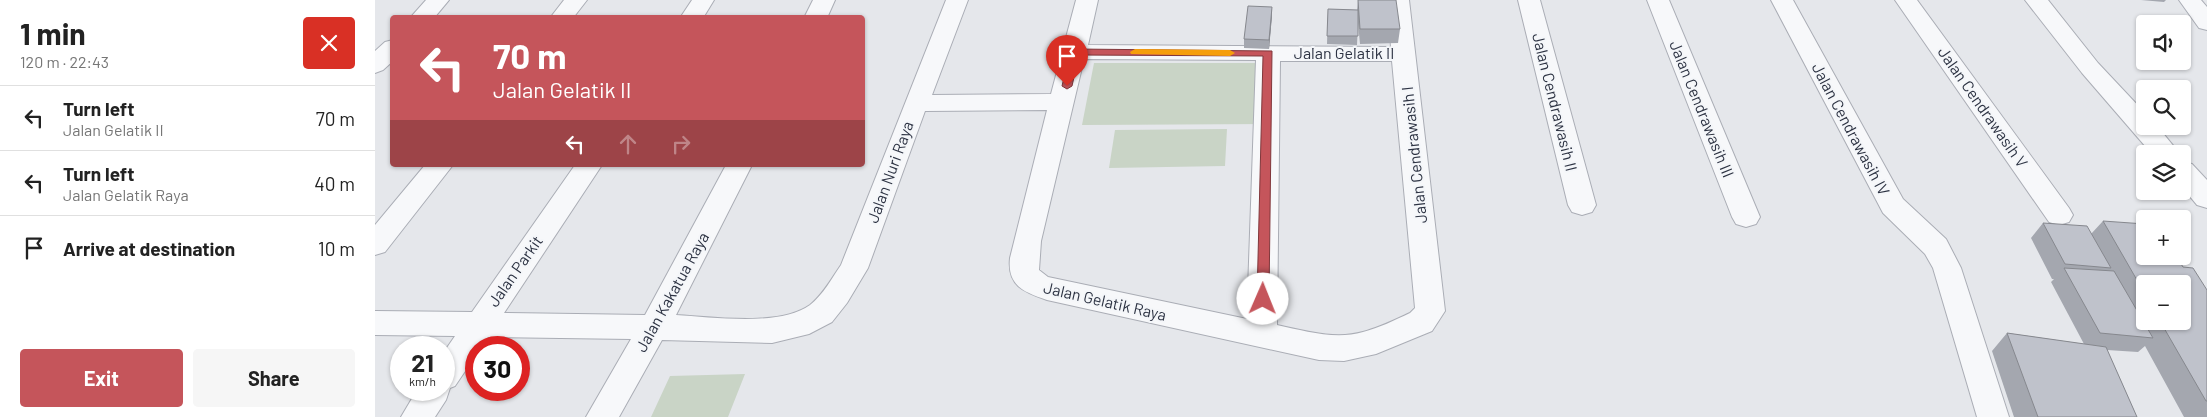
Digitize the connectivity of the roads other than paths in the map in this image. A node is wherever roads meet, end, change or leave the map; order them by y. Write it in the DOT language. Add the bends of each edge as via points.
graph roads {
  1 [pos="438,0"];
  2 [pos="576,0"];
  3 [pos="703,0"];
  4 [pos="824,0"];
  5 [pos="957,0"];
  6 [pos="1087,0"];
  7 [pos="1398,0"];
  8 [pos="1529,0"];
  9 [pos="1658,0"];
  10 [pos="1782,0"];
  11 [pos="1906,0"];
  12 [pos="2036,0"];
  13 [pos="2190,0"];
  14 [pos="424,15"];
  15 [pos="564,15"];
  16 [pos="693,15"];
  17 [pos="816,15"];
  18 [pos="2207,23"];
  19 [pos="390,50"];
  20 [pos="1075,52"];
  21 [pos="1268,53"];
  22 [pos="1403,54"];
  23 [pos="375,64"];
  24 [pos="1063,102"];
  25 [pos="916,103"];
  26 [pos="2159,145"];
  27 [pos="438,167"];
  28 [pos="588,167"];
  29 [pos="738,167"];
  30 [pos="2191,180"];
  31 [pos="2207,198"];
  32 [pos="1582,205"];
  33 [pos="2059,215"];
  34 [pos="1746,218"];
  35 [pos="375,244"];
  36 [pos="1430,311"];
  37 [pos="375,324"];
  38 [pos="480,324"];
  39 [pos="654,327"];
  40 [pos="1263,336"];
  41 [pos="455,362"];
  42 [pos="428,401"];
  43 [pos="417,417"];
  44 [pos="602,417"];
  45 [pos="1993,417"];
  1 -- 14 [label="street"];
  2 -- 15 [label="street"];
  3 -- 16 [label="street"];
  4 -- 17 [label="street"];
  5 -- 25 [label="street, Jalan Nuri Raya"];
  6 -- 20 [label="street, Jalan Gelatik Raya"];
  7 -- 22 [label="street, Jalan Cendrawasih I"];
  8 -- 32 [label="street, Jalan Cendrawasih II"];
  9 -- 34 [label="street, Jalan Cendrawasih III"];
  10 -- 45 [label="street, Jalan Cendrawasih IV" via="1893,206 1936,247 1947,268"];
  11 -- 33 [label="street, Jalan Cendrawasih V"];
  12 -- 26 [label="street" via="2090,68"];
  13 -- 18 [label="street"];
  19 -- 23 [label="street"];
  20 -- 21 [label="street, Jalan Gelatik II"];
  20 -- 24 [label="street, Jalan Gelatik Raya"];
  21 -- 22 [label="street, Jalan Gelatik II"];
  21 -- 40 [label="street"];
  22 -- 36 [label="street, Jalan Cendrawasih I"];
  24 -- 25 [label="street"];
  24 -- 40 [label="street, Jalan Gelatik Raya" via="1027,241 1023,269 1026,278 1034,285"];
  25 -- 39 [label="street, Jalan Nuri Raya" via="854,268 821,313 798,325 772,331"];
  27 -- 35 [label="street"];
  28 -- 38 [label="street, Jalan Parkit"];
  29 -- 39 [label="street, Jalan Kakatua Raya"];
  30 -- 31 [label="street"];
  36 -- 40 [label="street, Jalan Gelatik Raya" via="1421,322 1365,345 1319,347"];
  37 -- 38 [label="street, Jalan Nuri Raya"];
  38 -- 39 [label="street, Jalan Nuri Raya"];
  38 -- 41 [label="street, Jalan Parkit"];
  39 -- 44 [label="street, Jalan Kakatua Raya"];
  42 -- 43 [label="street"];
}
